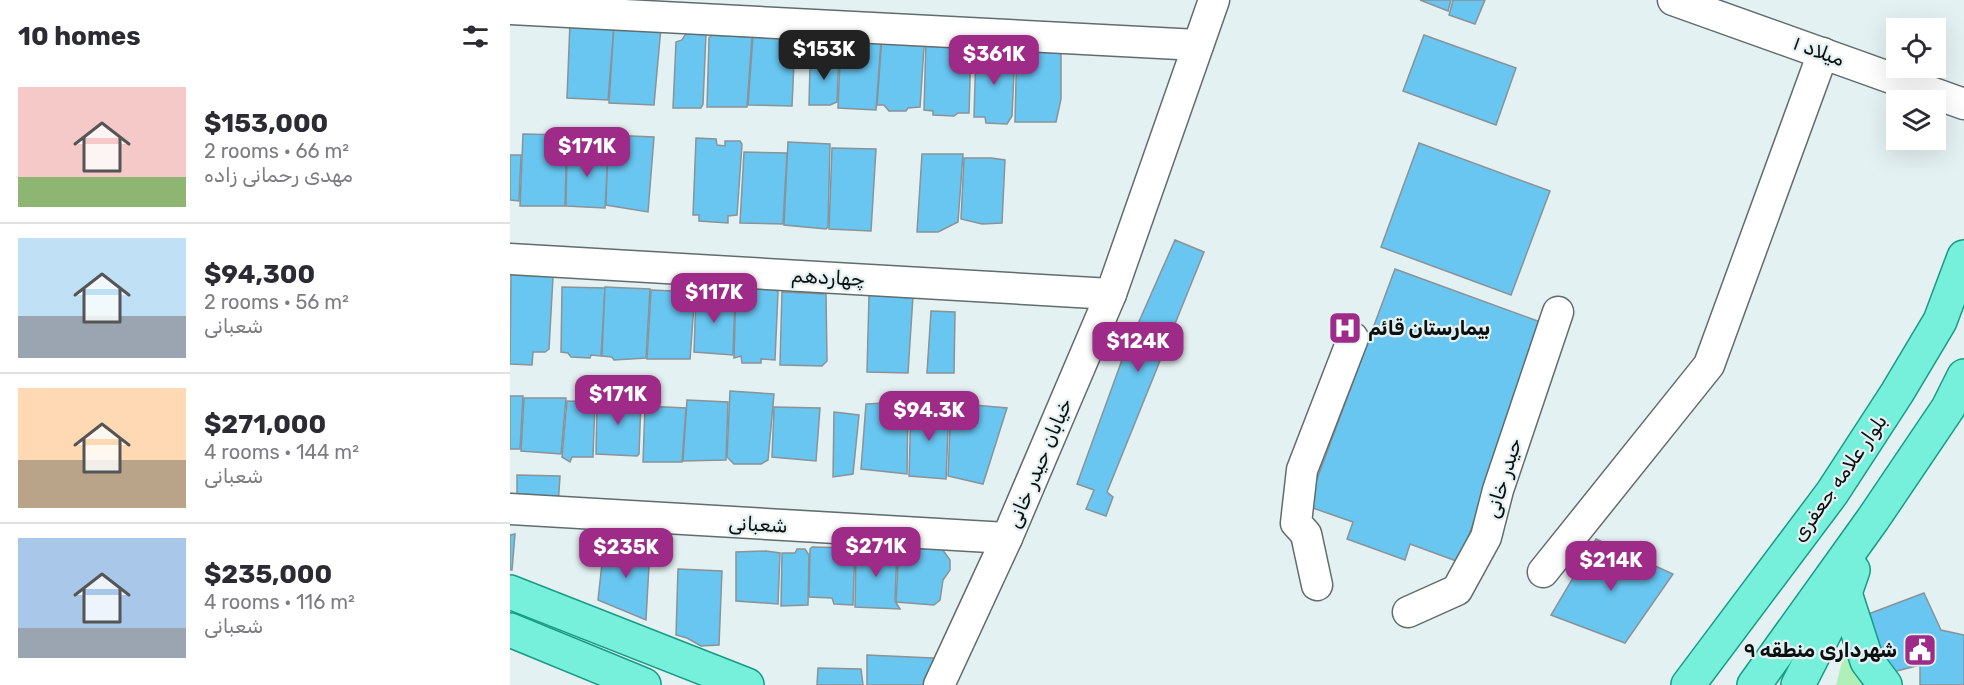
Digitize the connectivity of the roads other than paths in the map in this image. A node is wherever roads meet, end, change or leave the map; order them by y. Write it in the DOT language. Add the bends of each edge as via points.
graph roads {
  1 [pos="1214,0"];
  2 [pos="1673,0"];
  3 [pos="510,9"];
  4 [pos="1198,45"];
  5 [pos="1823,52"];
  6 [pos="1964,104"];
  7 [pos="1964,257"];
  8 [pos="510,259"];
  9 [pos="1111,294"];
  10 [pos="1558,312"];
  11 [pos="1353,338"];
  12 [pos="1964,376"];
  13 [pos="510,509"];
  14 [pos="1873,519"];
  15 [pos="1007,538"];
  16 [pos="1543,572"];
  17 [pos="1317,585"];
  18 [pos="510,592"];
  19 [pos="1845,593"];
  20 [pos="1408,612"];
  21 [pos="510,630"];
  22 [pos="644,685"];
  23 [pos="747,685"];
  24 [pos="939,685"];
  25 [pos="1688,685"];
  26 [pos="1754,685"];
  27 [pos="1798,685"];
  28 [pos="1885,685"];
  1 -- 4 [label="street, خیابان حیدر خانی"];
  2 -- 5 [label="street, میلاد ۱"];
  3 -- 4 [label="street"];
  4 -- 9 [label="street, خیابان حیدر خانی"];
  5 -- 6 [label="street, میلاد ۱"];
  5 -- 16 [label="street" via="1709,365"];
  7 -- 25 [label="main road, بلوار علامه جعفری" via="1940,321 1897,393 1832,493"];
  8 -- 9 [label="street, چهاردهم"];
  9 -- 15 [label="street, خیابان حیدر خانی"];
  10 -- 20 [label="street, حیدر خانی" via="1486,537 1457,590"];
  11 -- 17 [label="street" via="1302,470 1296,523 1306,534"];
  12 -- 14 [label="main road"];
  13 -- 15 [label="street, شعبانی"];
  14 -- 19 [label="main road"];
  14 -- 26 [label="main road"];
  15 -- 24 [label="street, خیابان حیدر خانی"];
  18 -- 23 [label="main road"];
  19 -- 27 [label="main road"];
  19 -- 28 [label="main road" via="1867,661"];
  21 -- 22 [label="main road"];
}
